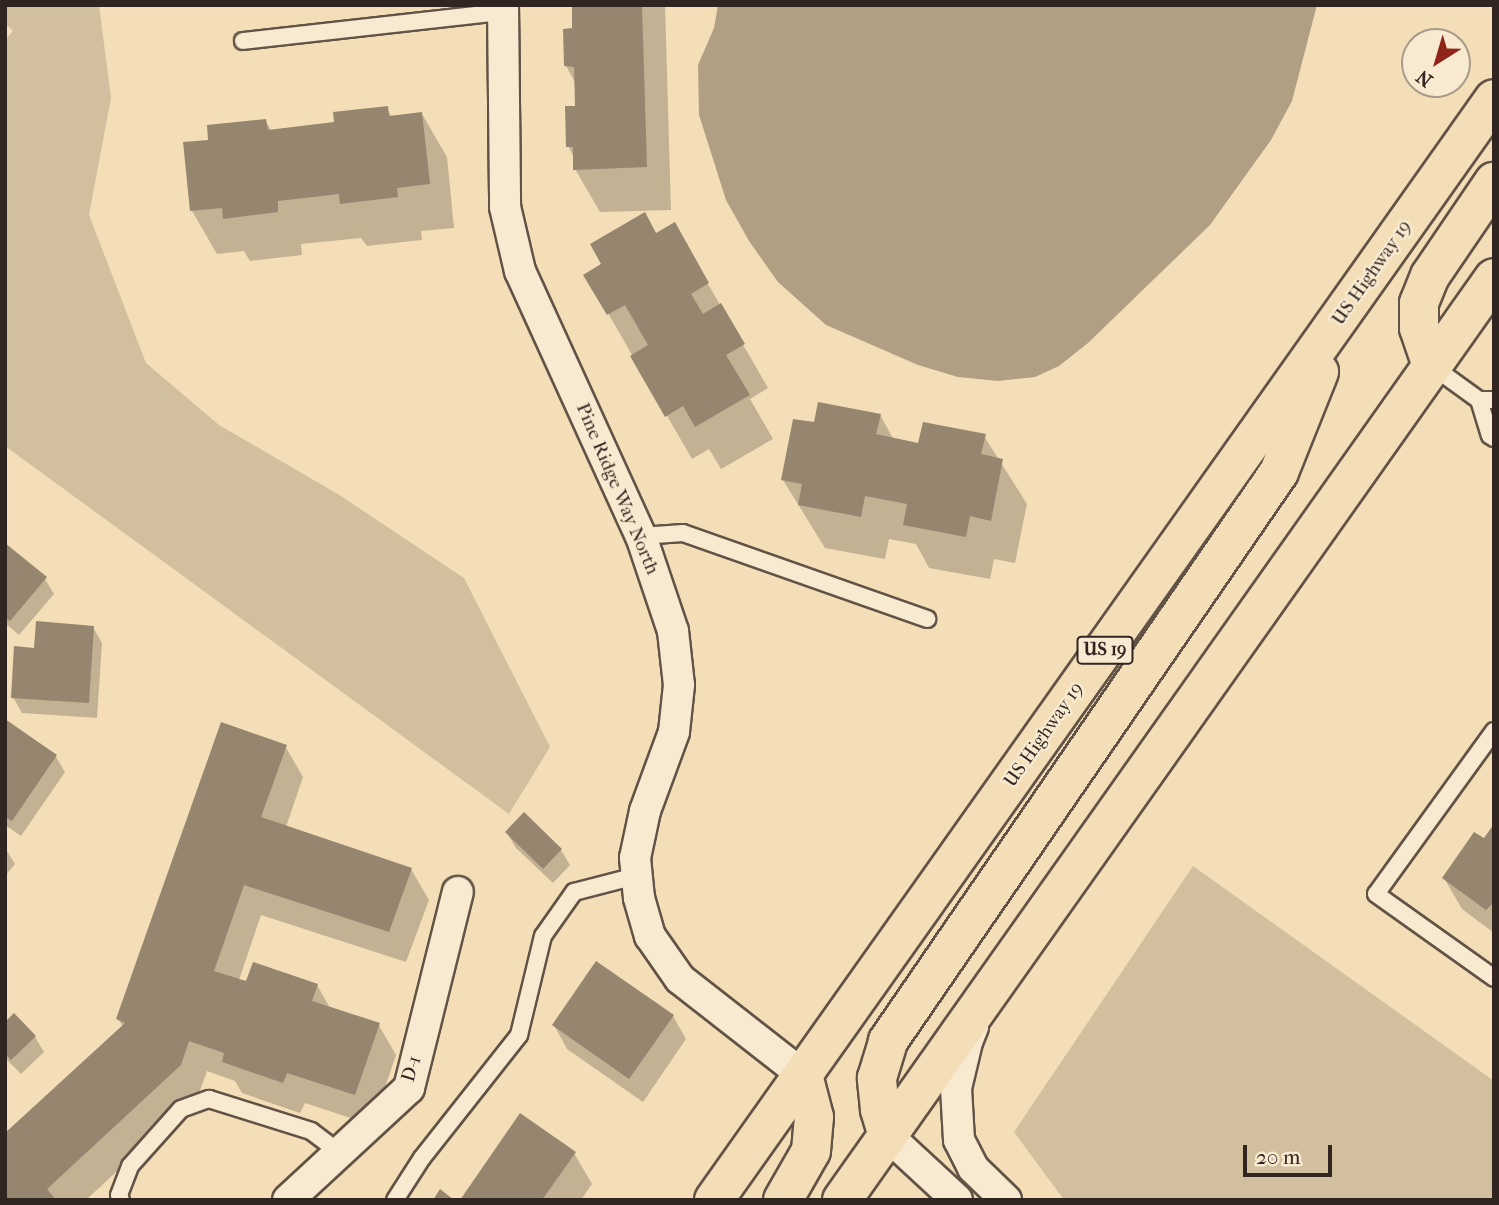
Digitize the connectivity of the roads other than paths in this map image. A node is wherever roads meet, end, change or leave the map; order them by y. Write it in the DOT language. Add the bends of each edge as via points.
graph roads {
  1 [pos="503,9"];
  2 [pos="243,41"];
  3 [pos="1494,99"];
  4 [pos="1494,182"];
  5 [pos="1494,278"];
  6 [pos="1340,318"];
  7 [pos="1432,366"];
  8 [pos="1487,400"];
  9 [pos="1494,438"];
  10 [pos="641,536"];
  11 [pos="926,619"];
  12 [pos="1494,731"];
  13 [pos="636,876"];
  14 [pos="458,892"];
  15 [pos="1494,978"];
  16 [pos="988,995"];
  17 [pos="803,1075"];
  18 [pos="888,1136"];
  19 [pos="339,1152"];
  20 [pos="121,1200"];
  21 [pos="288,1200"];
  22 [pos="395,1200"];
  23 [pos="714,1200"];
  24 [pos="783,1200"];
  25 [pos="842,1200"];
  26 [pos="957,1200"];
  27 [pos="1006,1200"];
  1 -- 2 [label="lane"];
  1 -- 10 [label="street, Pine Ridge Way North" via="505,207 520,271"];
  3 -- 6 [label="highway, US Highway 19 / US 19"];
  4 -- 7 [label="highway" via="1430,276 1419,303 1419,328"];
  5 -- 7 [label="highway"];
  6 -- 17 [label="highway, US Highway 19 / US 19"];
  6 -- 18 [label="highway" via="1279,472 888,1041 877,1078"];
  7 -- 8 [label="lane"];
  7 -- 16 [label="highway"];
  8 -- 9 [label="lane"];
  10 -- 11 [label="lane" via="683,533"];
  10 -- 13 [label="street, Pine Ridge Way North" via="673,631 679,685 674,732 640,834"];
  12 -- 15 [label="lane" via="1376,894"];
  13 -- 17 [label="street, Pine Ridge Way North" via="650,936 680,979"];
  13 -- 22 [label="lane" via="574,892 543,936 519,1035 422,1158"];
  14 -- 19 [label="street, D-1" via="409,1087"];
  16 -- 18 [label="highway"];
  16 -- 27 [label="street" via="967,1042 956,1088 959,1140 973,1168"];
  17 -- 23 [label="highway, US Highway 19 / US 19"];
  17 -- 24 [label="highway" via="814,1117 811,1151"];
  18 -- 25 [label="highway"];
  18 -- 26 [label="street"];
  19 -- 20 [label="lane" via="310,1131 209,1099 181,1110 130,1166"];
  19 -- 21 [label="street, D-1"];
}
